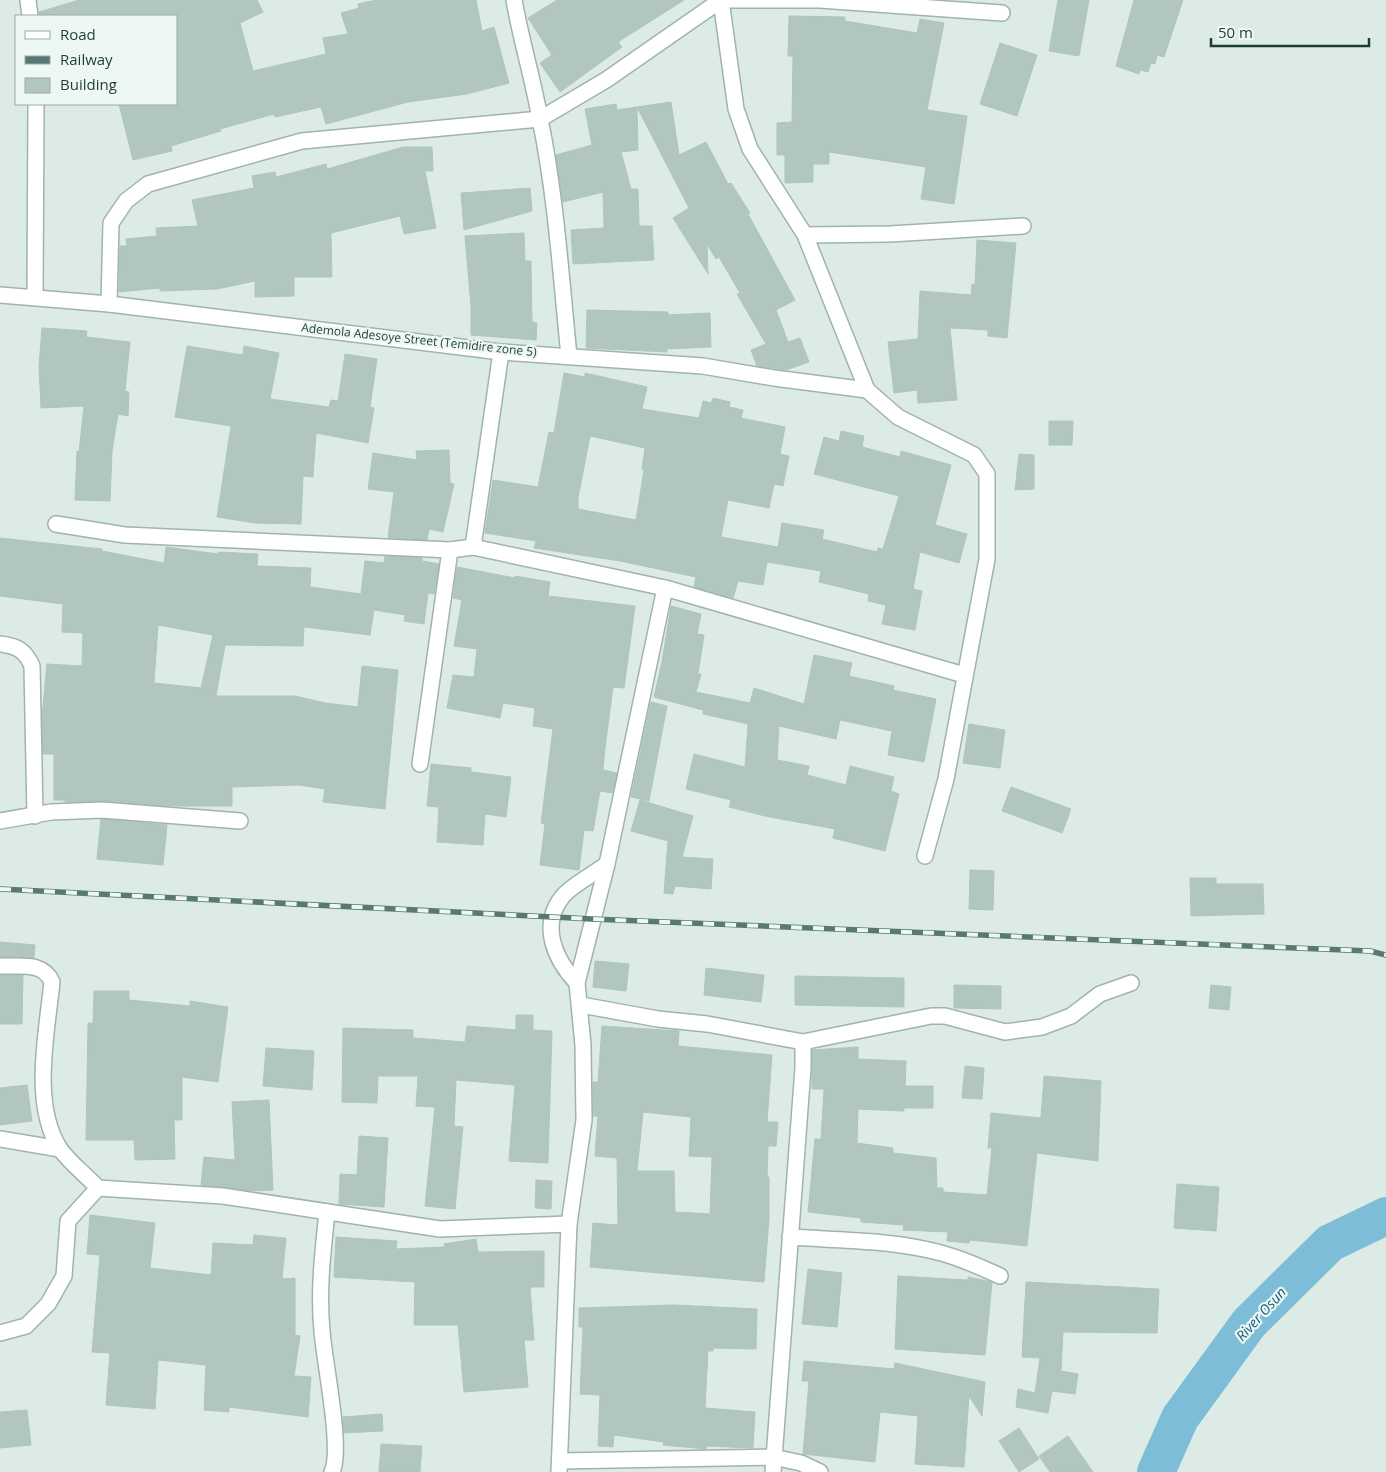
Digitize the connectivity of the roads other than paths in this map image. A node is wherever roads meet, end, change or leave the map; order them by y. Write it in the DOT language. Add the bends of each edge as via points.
graph roads {
  1 [pos="28,0"];
  2 [pos="514,0"];
  3 [pos="721,0"];
  4 [pos="1002,13"];
  5 [pos="30,15"];
  6 [pos="36,105"];
  7 [pos="540,119"];
  8 [pos="1023,226"];
  9 [pos="805,235"];
  10 [pos="0,295"];
  11 [pos="35,296"];
  12 [pos="109,304"];
  13 [pos="501,352"];
  14 [pos="569,356"];
  15 [pos="867,390"];
  16 [pos="56,524"];
  17 [pos="473,547"];
  18 [pos="450,550"];
  19 [pos="665,588"];
  20 [pos="0,644"];
  21 [pos="964,674"];
  22 [pos="420,764"];
  23 [pos="35,816"];
  24 [pos="0,821"];
  25 [pos="240,821"];
  26 [pos="925,856"];
  27 [pos="607,864"];
  28 [pos="0,966"];
  29 [pos="578,983"];
  30 [pos="1131,983"];
  31 [pos="581,1004"];
  32 [pos="803,1042"];
  33 [pos="0,1139"];
  34 [pos="60,1148"];
  35 [pos="98,1188"];
  36 [pos="327,1212"];
  37 [pos="569,1224"];
  38 [pos="790,1237"];
  39 [pos="1000,1276"];
  40 [pos="0,1333"];
  41 [pos="773,1465"];
  42 [pos="559,1467"];
  43 [pos="332,1472"];
  44 [pos="820,1472"];
  1 -- 5 [label="street"];
  2 -- 7 [label="street"];
  3 -- 4 [label="street" via="820,0"];
  3 -- 7 [label="street" via="606,80"];
  3 -- 9 [label="street" via="736,108 750,149"];
  6 -- 11 [label="street"];
  7 -- 12 [label="street" via="302,141 148,184 126,201 111,223"];
  7 -- 14 [label="street" via="556,226"];
  8 -- 9 [label="street" via="890,234"];
  9 -- 15 [label="street"];
  10 -- 11 [label="street, Ademola Adesoye Street (Temidire zone 5)"];
  11 -- 12 [label="street, Ademola Adesoye Street (Temidire zone 5)"];
  12 -- 13 [label="street, Ademola Adesoye Street (Temidire zone 5)"];
  13 -- 14 [label="street, Ademola Adesoye Street (Temidire zone 5)"];
  13 -- 17 [label="street"];
  14 -- 15 [label="street, Ademola Adesoye Street (Temidire zone 5)" via="703,366"];
  15 -- 21 [label="street" via="898,417 974,455 987,474 987,559"];
  16 -- 18 [label="street" via="125,535"];
  17 -- 18 [label="street"];
  17 -- 19 [label="street"];
  18 -- 22 [label="street"];
  19 -- 21 [label="street"];
  19 -- 27 [label="street"];
  20 -- 23 [label="street" via="14,646 26,653 32,666"];
  21 -- 26 [label="street" via="946,779"];
  23 -- 24 [label="street"];
  23 -- 25 [label="street" via="51,812 102,810"];
  27 -- 29 [label="street"];
  27 -- 29 [label="street" via="563,895 552,917 552,942 564,968"];
  28 -- 34 [label="street" via="36,967 44,970 52,982 42,1068 46,1112"];
  29 -- 31 [label="street"];
  30 -- 32 [label="street" via="1100,994 1070,1016 1042,1027 1005,1032 945,1016 931,1016"];
  31 -- 32 [label="street"];
  31 -- 37 [label="street" via="584,1120"];
  32 -- 38 [label="street"];
  33 -- 34 [label="street"];
  34 -- 35 [label="street"];
  35 -- 36 [label="street" via="223,1196"];
  35 -- 40 [label="street" via="68,1221 64,1276 48,1304 26,1326"];
  36 -- 37 [label="street" via="440,1229"];
  36 -- 43 [label="street" via="321,1330 335,1444"];
  37 -- 42 [label="street"];
  38 -- 39 [label="street" via="924,1249 969,1262"];
  38 -- 41 [label="street"];
  41 -- 42 [label="street"];
  41 -- 44 [label="street" via="800,1463"];
}
